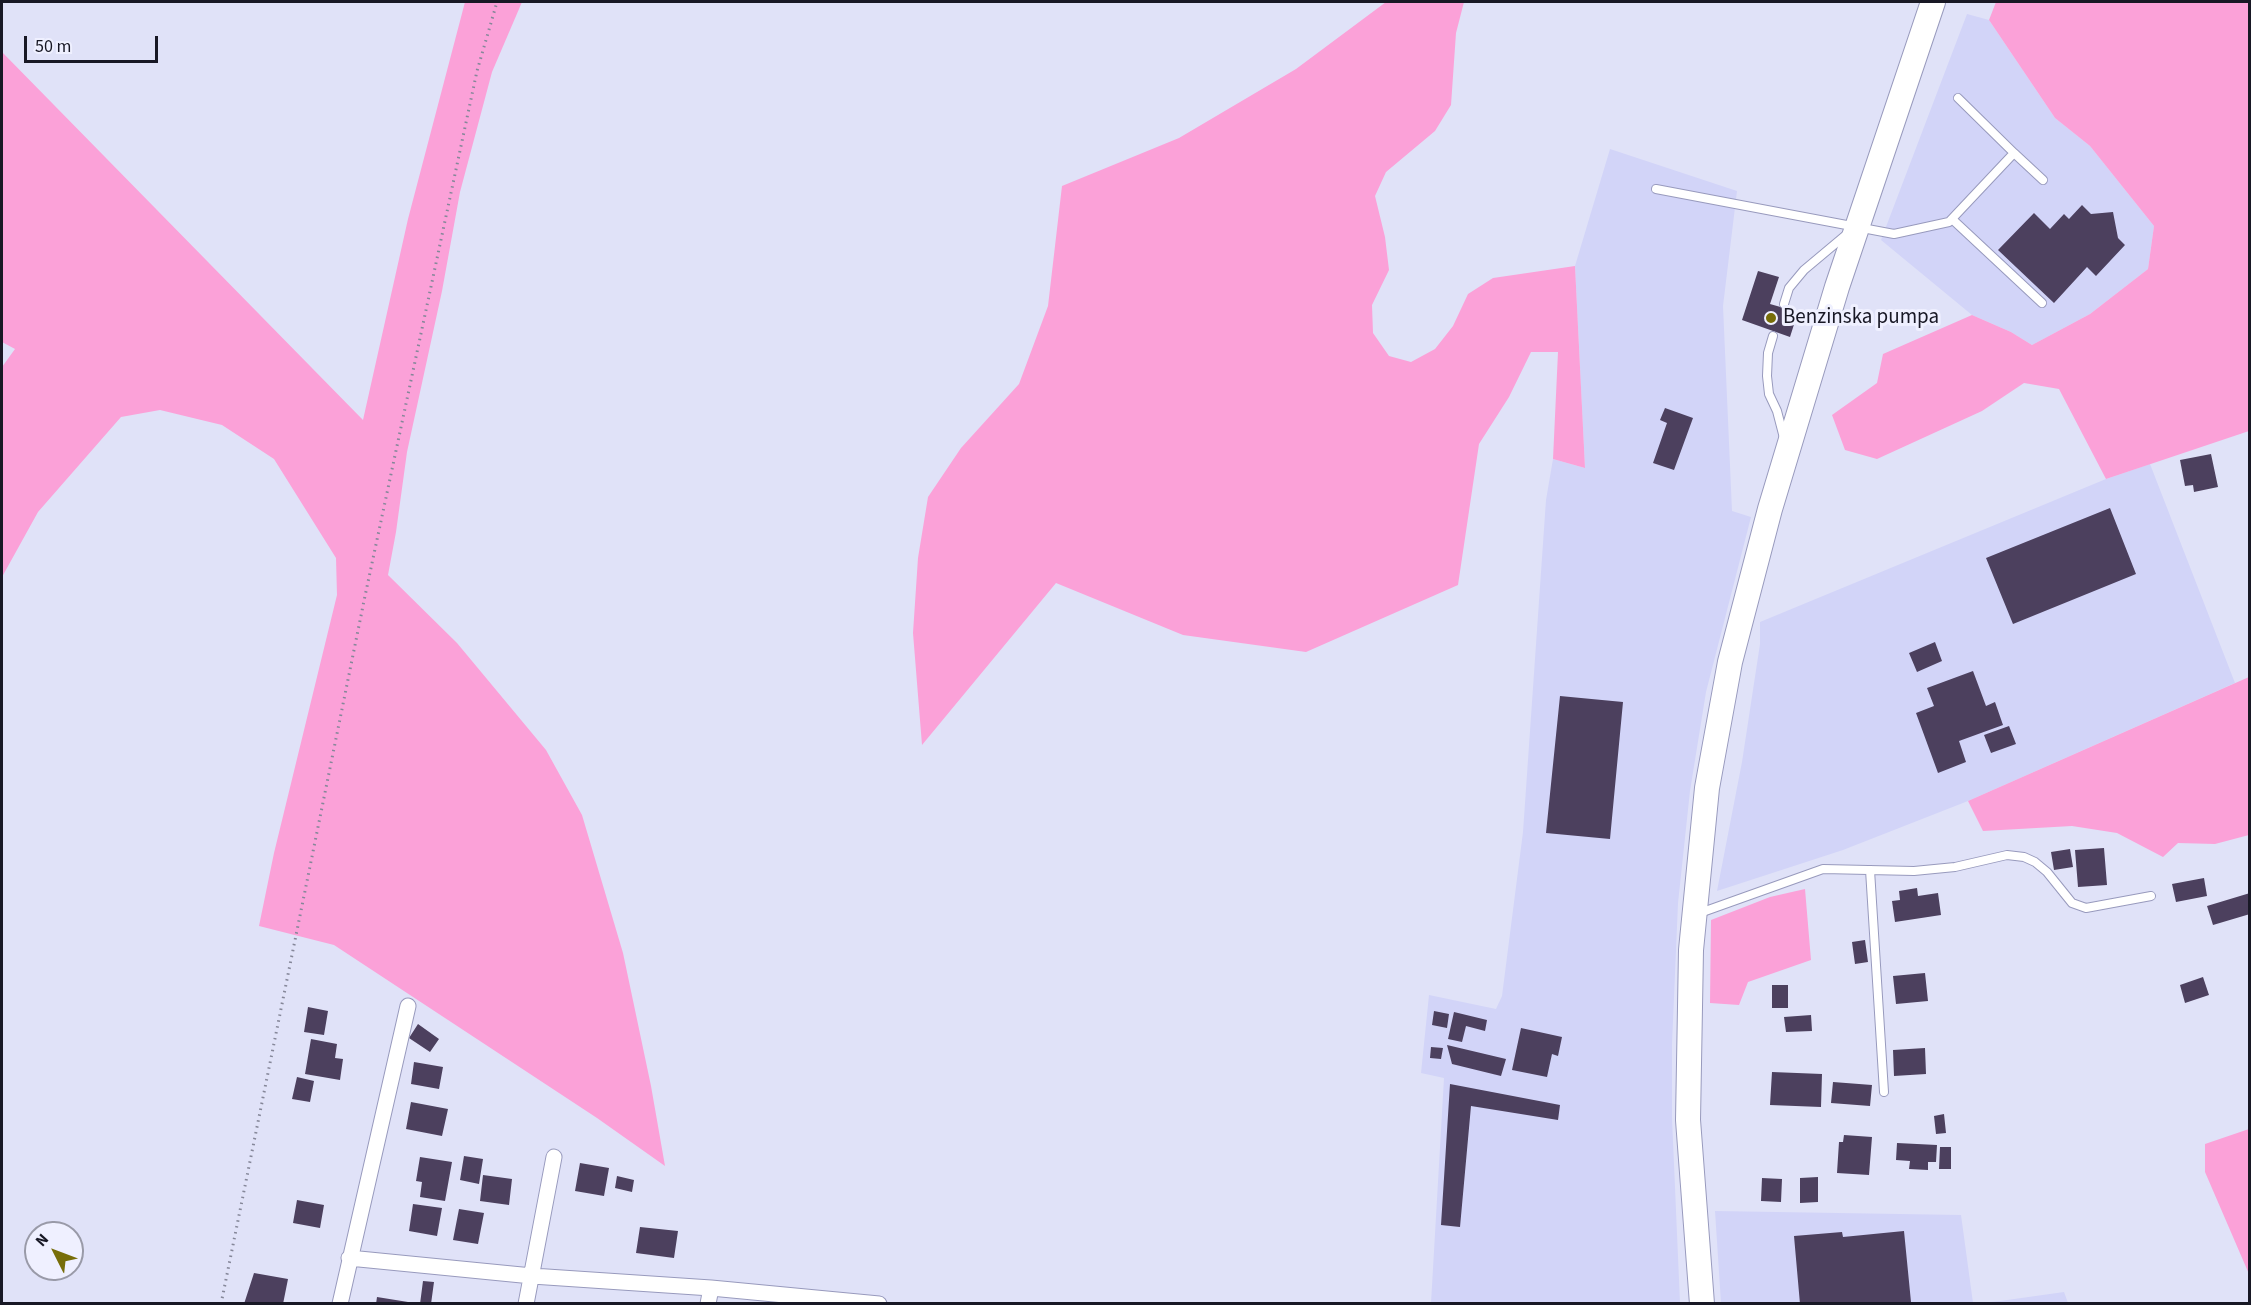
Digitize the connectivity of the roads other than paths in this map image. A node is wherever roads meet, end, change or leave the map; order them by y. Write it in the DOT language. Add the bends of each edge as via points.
graph roads {
  1 [pos="1934,2"];
  2 [pos="1958,98"];
  3 [pos="2014,153"];
  4 [pos="2043,180"];
  5 [pos="1656,189"];
  6 [pos="1952,219"];
  7 [pos="1857,225"];
  8 [pos="2042,303"];
  9 [pos="1784,304"];
  10 [pos="1773,336"];
  11 [pos="1788,451"];
  12 [pos="1870,870"];
  13 [pos="2151,896"];
  14 [pos="1693,916"];
  15 [pos="408,1006"];
  16 [pos="1884,1092"];
  17 [pos="554,1157"];
  18 [pos="349,1258"];
  19 [pos="532,1276"];
  20 [pos="710,1296"];
  21 [pos="340,1304"];
  22 [pos="526,1304"];
  23 [pos="879,1304"];
  24 [pos="1702,1304"];
  1 -- 7 [label="main road"];
  2 -- 3 [label="lane"];
  3 -- 4 [label="lane"];
  3 -- 6 [label="lane"];
  5 -- 7 [label="lane"];
  6 -- 7 [label="lane" via="1894,234"];
  6 -- 8 [label="lane"];
  7 -- 9 [label="lane" via="1804,270 1789,288"];
  7 -- 11 [label="main road"];
  10 -- 11 [label="lane" via="1768,353 1768,385"];
  11 -- 14 [label="main road" via="1730,663 1707,788"];
  12 -- 13 [label="lane" via="1955,867 2007,855 2035,861 2072,903 2086,908"];
  12 -- 14 [label="lane" via="1823,869"];
  12 -- 16 [label="lane"];
  14 -- 24 [label="main road" via="1688,1120"];
  15 -- 18 [label="street"];
  17 -- 19 [label="street"];
  18 -- 19 [label="street"];
  18 -- 21 [label="street"];
  19 -- 20 [label="street"];
  19 -- 22 [label="street"];
  20 -- 23 [label="street"];
}
